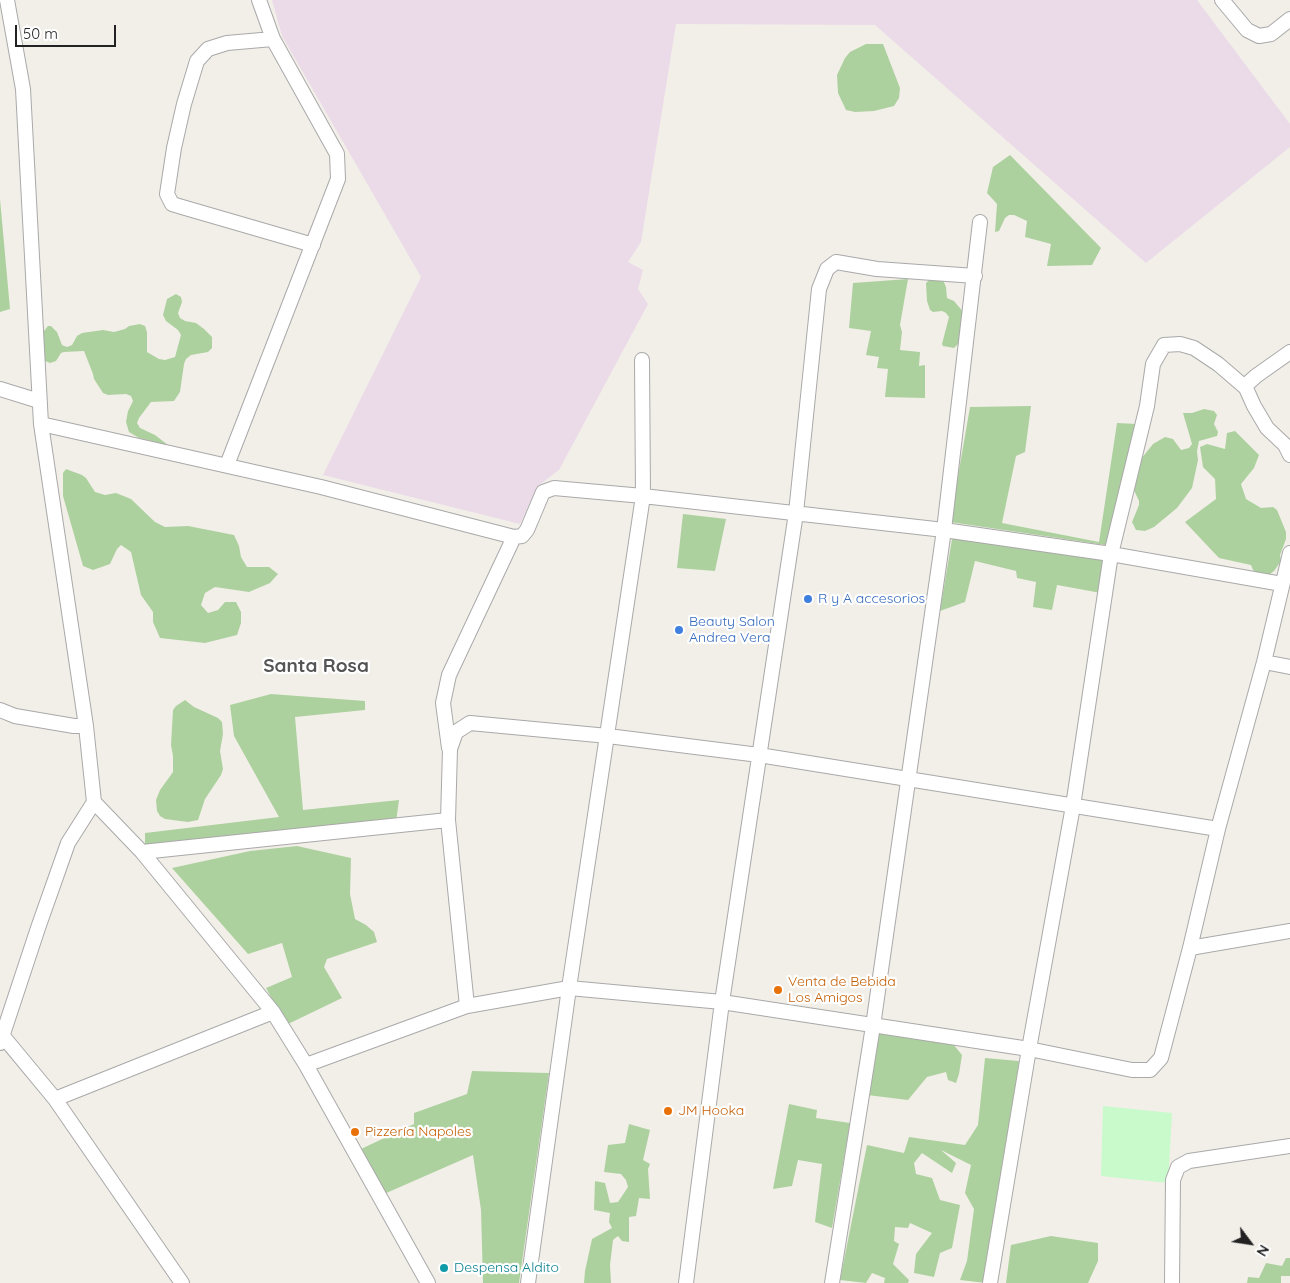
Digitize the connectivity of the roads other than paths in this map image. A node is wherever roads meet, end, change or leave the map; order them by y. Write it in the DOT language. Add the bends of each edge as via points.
graph roads {
  1 [pos="7,0"];
  2 [pos="259,0"];
  3 [pos="1222,0"];
  4 [pos="1290,19"];
  5 [pos="273,39"];
  6 [pos="980,222"];
  7 [pos="313,245"];
  8 [pos="975,276"];
  9 [pos="1290,352"];
  10 [pos="642,360"];
  11 [pos="1246,388"];
  12 [pos="0,389"];
  13 [pos="39,401"];
  14 [pos="41,424"];
  15 [pos="1290,455"];
  16 [pos="227,465"];
  17 [pos="643,496"];
  18 [pos="796,513"];
  19 [pos="944,530"];
  20 [pos="514,537"];
  21 [pos="1290,553"];
  22 [pos="1111,554"];
  23 [pos="1282,584"];
  24 [pos="1264,662"];
  25 [pos="1290,667"];
  26 [pos="0,710"];
  27 [pos="86,726"];
  28 [pos="608,736"];
  29 [pos="450,748"];
  30 [pos="759,755"];
  31 [pos="908,778"];
  32 [pos="94,802"];
  33 [pos="1073,806"];
  34 [pos="448,820"];
  35 [pos="1218,829"];
  36 [pos="142,852"];
  37 [pos="1290,931"];
  38 [pos="1190,948"];
  39 [pos="569,988"];
  40 [pos="722,1002"];
  41 [pos="467,1006"];
  42 [pos="273,1012"];
  43 [pos="873,1026"];
  44 [pos="1,1039"];
  45 [pos="1029,1049"];
  46 [pos="306,1065"];
  47 [pos="55,1099"];
  48 [pos="1290,1146"];
  49 [pos="182,1283"];
  50 [pos="428,1283"];
  51 [pos="528,1283"];
  52 [pos="686,1283"];
  53 [pos="832,1283"];
  54 [pos="990,1283"];
  55 [pos="1172,1283"];
  1 -- 13 [label="street" via="22,89"];
  2 -- 5 [label="street"];
  3 -- 4 [label="street" via="1247,30 1259,36 1271,34"];
  5 -- 7 [label="street" via="337,154 338,179"];
  5 -- 7 [label="street" via="227,43 208,49 197,61 174,148 167,194 172,204 182,208"];
  6 -- 8 [label="street"];
  7 -- 16 [label="street"];
  8 -- 18 [label="street" via="877,269 836,262 827,269 819,289"];
  8 -- 19 [label="street"];
  9 -- 11 [label="street" via="1256,376"];
  10 -- 17 [label="street"];
  11 -- 15 [label="street" via="1267,428 1285,444"];
  11 -- 22 [label="street" via="1194,348 1180,344 1164,345 1153,364 1147,406"];
  12 -- 13 [label="street"];
  13 -- 14 [label="street"];
  14 -- 16 [label="street"];
  14 -- 27 [label="street"];
  16 -- 20 [label="street"];
  17 -- 18 [label="street"];
  17 -- 20 [label="street" via="554,488 543,492 527,530 522,536"];
  17 -- 28 [label="street"];
  18 -- 19 [label="street"];
  18 -- 30 [label="street"];
  19 -- 22 [label="street"];
  19 -- 31 [label="street"];
  20 -- 29 [label="street" via="449,674 443,703"];
  21 -- 23 [label="street"];
  22 -- 23 [label="street"];
  22 -- 33 [label="street"];
  23 -- 24 [label="street"];
  24 -- 25 [label="street"];
  24 -- 35 [label="street"];
  26 -- 27 [label="street" via="15,716"];
  27 -- 32 [label="street"];
  28 -- 29 [label="street" via="470,723 456,732"];
  28 -- 30 [label="street"];
  28 -- 39 [label="street"];
  29 -- 34 [label="street"];
  30 -- 31 [label="street"];
  30 -- 40 [label="street"];
  31 -- 33 [label="street"];
  31 -- 43 [label="street"];
  32 -- 36 [label="street"];
  32 -- 44 [label="street" via="68,843"];
  33 -- 35 [label="street"];
  33 -- 45 [label="street"];
  34 -- 36 [label="street"];
  34 -- 41 [label="street"];
  35 -- 38 [label="street"];
  36 -- 42 [label="street"];
  37 -- 38 [label="street"];
  38 -- 45 [label="street" via="1161,1058 1150,1070 1132,1070"];
  39 -- 40 [label="street"];
  39 -- 41 [label="street"];
  39 -- 51 [label="street"];
  40 -- 43 [label="street"];
  40 -- 52 [label="street"];
  41 -- 46 [label="street"];
  42 -- 46 [label="street"];
  42 -- 47 [label="street"];
  43 -- 45 [label="street"];
  43 -- 53 [label="street"];
  44 -- 47 [label="street"];
  45 -- 54 [label="street"];
  46 -- 50 [label="street"];
  47 -- 49 [label="street"];
  48 -- 55 [label="street" via="1189,1161 1178,1167 1173,1180"];
}
